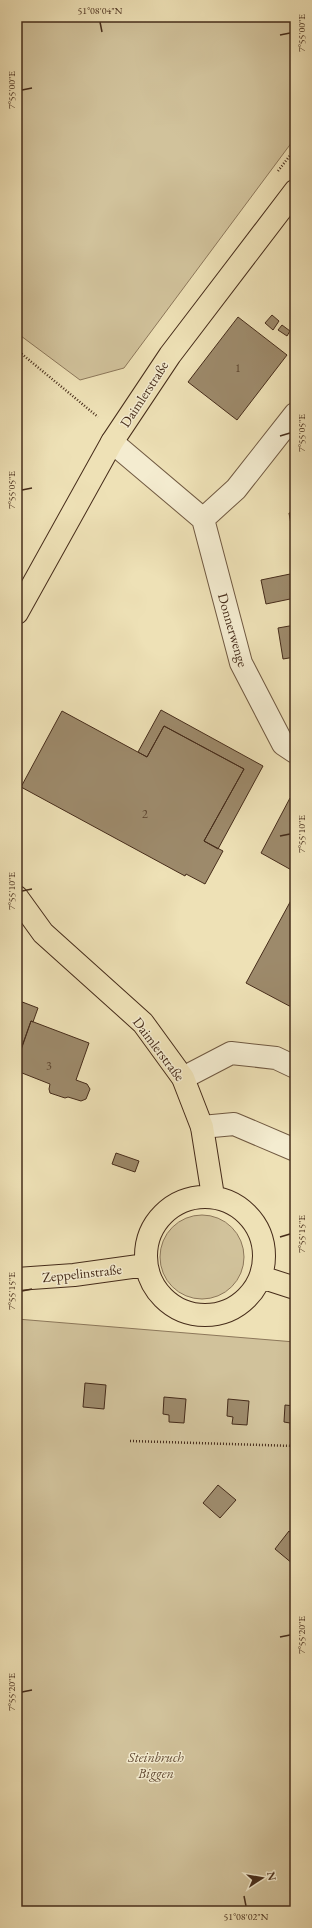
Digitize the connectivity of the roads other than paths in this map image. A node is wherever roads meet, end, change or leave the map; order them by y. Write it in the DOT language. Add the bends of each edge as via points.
graph roads {
  1 [pos="295,191"];
  2 [pos="295,414"];
  3 [pos="112,442"];
  4 [pos="203,519"];
  5 [pos="17,613"];
  6 [pos="295,752"];
  7 [pos="17,897"];
  8 [pos="295,1067"];
  9 [pos="184,1078"];
  10 [pos="202,1127"];
  11 [pos="295,1150"];
  12 [pos="213,1196"];
  13 [pos="146,1265"];
  14 [pos="261,1277"];
  15 [pos="17,1279"];
  16 [pos="295,1288"];
  1 -- 3 [label="main road, Daimlerstraße" via="170,355"];
  2 -- 4 [label="street" via="236,489"];
  3 -- 4 [label="street"];
  3 -- 5 [label="main road, Daimlerstraße"];
  4 -- 6 [label="street, Donnerwenge" via="241,663 282,744"];
  7 -- 9 [label="main road, Daimlerstraße" via="43,933 144,1023"];
  8 -- 9 [label="street" via="276,1058 231,1053"];
  9 -- 10 [label="main road, Daimlerstraße"];
  10 -- 11 [label="street" via="234,1124"];
  10 -- 12 [label="main road, Daimlerstraße"];
  12 -- 13 [label="main road" via="195,1197 177,1203 162,1214 152,1229 146,1247"];
  12 -- 14 [label="main road" via="230,1201 245,1211 256,1225 263,1242 265,1260"];
  13 -- 14 [label="main road" via="152,1284 164,1299 180,1310 199,1315 218,1314 237,1306 251,1294"];
  13 -- 15 [label="main road, Zeppelinstraße" via="74,1275"];
  14 -- 16 [label="main road"];
}
